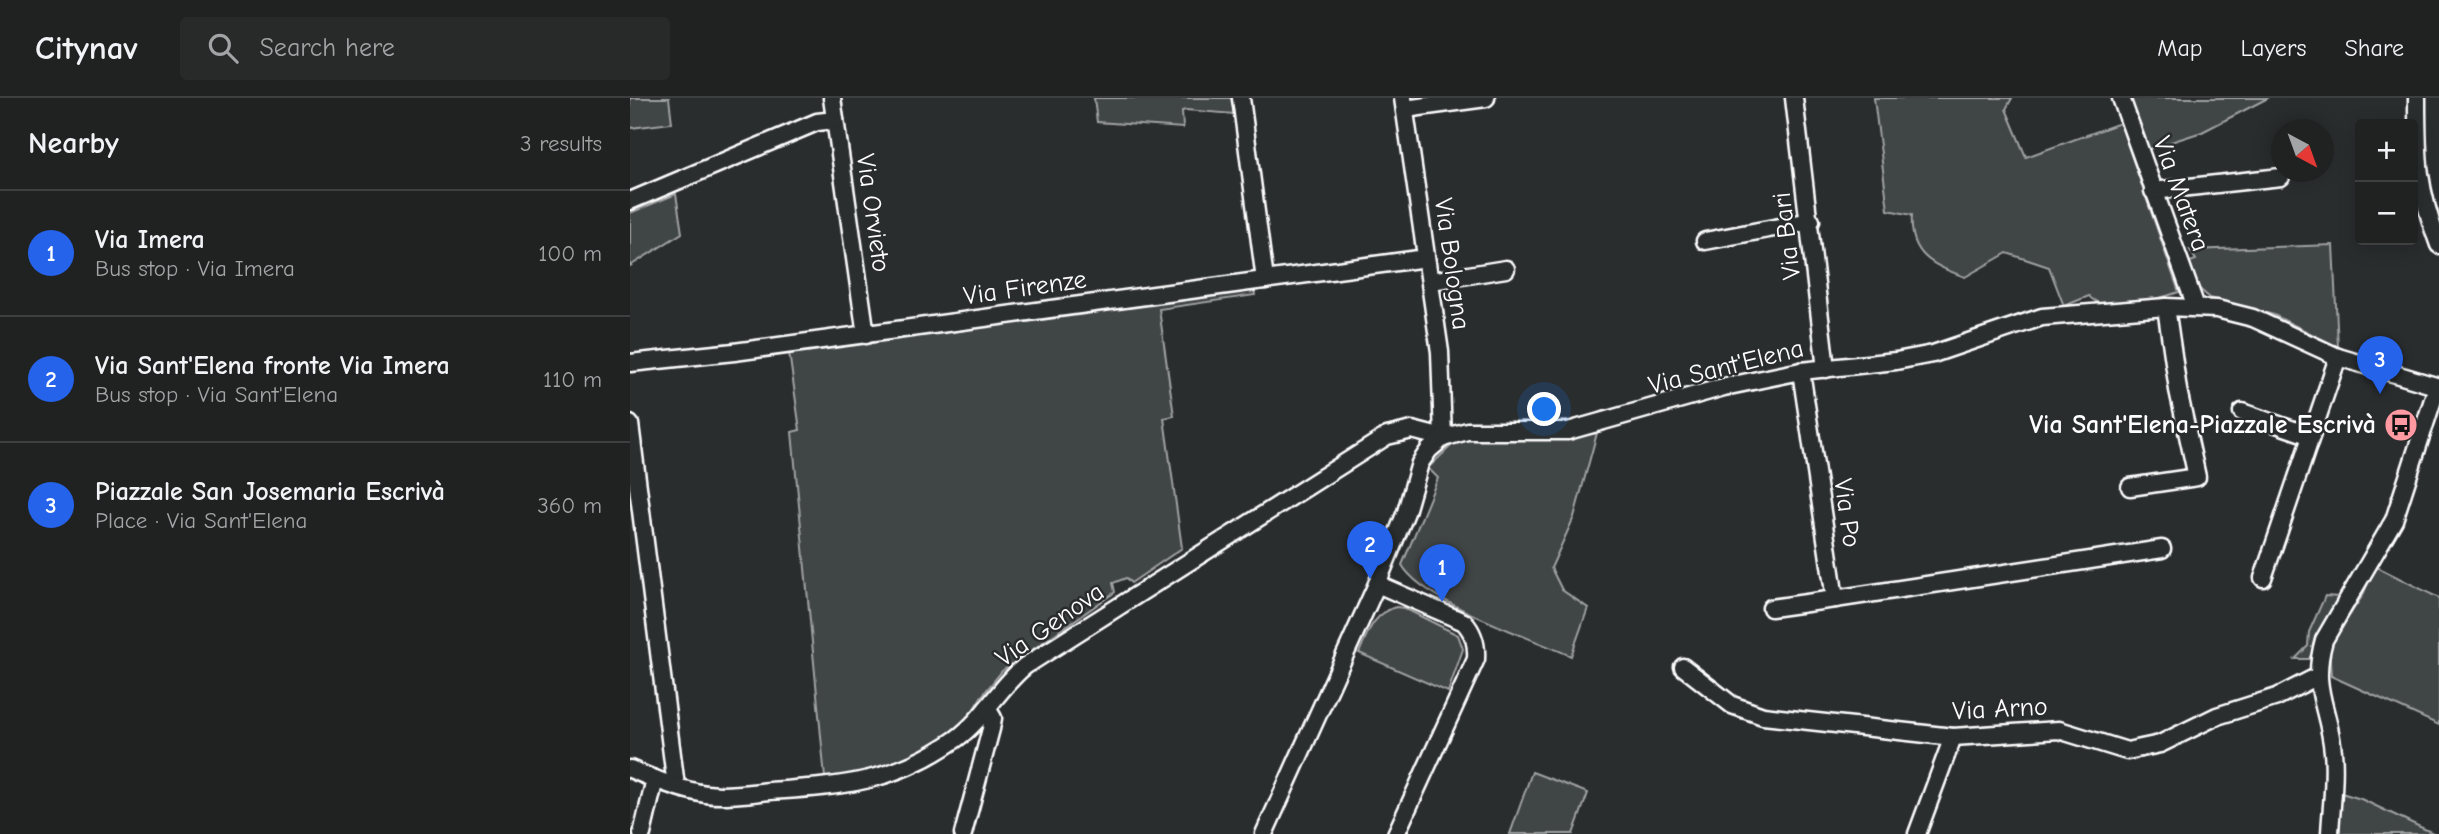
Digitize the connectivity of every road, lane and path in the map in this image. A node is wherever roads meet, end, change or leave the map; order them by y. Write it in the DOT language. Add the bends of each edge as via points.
graph roads {
  1 [pos="832,98"];
  2 [pos="1241,98"];
  3 [pos="1486,98"];
  4 [pos="1794,98"];
  5 [pos="2121,98"];
  6 [pos="2417,98"];
  7 [pos="1404,104"];
  8 [pos="835,120"];
  9 [pos="2271,178"];
  10 [pos="2153,191"];
  11 [pos="630,201"];
  12 [pos="1811,221"];
  13 [pos="1705,241"];
  14 [pos="2439,245"];
  15 [pos="1426,258"];
  16 [pos="1506,269"];
  17 [pos="1265,280"];
  18 [pos="1431,281"];
  19 [pos="2166,307"];
  20 [pos="2196,307"];
  21 [pos="866,335"];
  22 [pos="2338,357"];
  23 [pos="630,363"];
  24 [pos="1826,369"];
  25 [pos="1801,371"];
  26 [pos="2438,387"];
  27 [pos="2242,412"];
  28 [pos="630,424"];
  29 [pos="2311,436"];
  30 [pos="1443,439"];
  31 [pos="2130,487"];
  32 [pos="2162,549"];
  33 [pos="2263,578"];
  34 [pos="1377,584"];
  35 [pos="1835,599"];
  36 [pos="1771,608"];
  37 [pos="1683,667"];
  38 [pos="2316,677"];
  39 [pos="987,708"];
  40 [pos="1953,737"];
  41 [pos="630,769"];
  42 [pos="655,779"];
  43 [pos="676,786"];
  44 [pos="642,834"];
  45 [pos="963,834"];
  46 [pos="1264,834"];
  47 [pos="1396,834"];
  48 [pos="1917,834"];
  49 [pos="2330,834"];
  1 -- 8 [label="street, Via Orvieto"];
  2 -- 17 [label="street"];
  3 -- 7 [label="street"];
  4 -- 12 [label="street, Via Bari"];
  5 -- 10 [label="street, Via Matera"];
  6 -- 14 [label="street" via="2417,169 2423,203"];
  7 -- 15 [label="street, Via Bologna"];
  8 -- 11 [label="street" via="817,122"];
  8 -- 21 [label="street, Via Orvieto"];
  9 -- 10 [label="street"];
  10 -- 20 [label="street, Via Matera"];
  12 -- 13 [label="street"];
  12 -- 24 [label="street, Via Bari"];
  15 -- 17 [label="street, Via Firenze"];
  15 -- 18 [label="street, Via Bologna"];
  16 -- 18 [label="street"];
  17 -- 21 [label="street, Via Firenze"];
  18 -- 30 [label="street, Via Bologna" via="1440,352"];
  19 -- 20 [label="street, Via Sant'Elena"];
  19 -- 24 [label="street, Via Sant'Elena" via="2042,317 1933,354"];
  19 -- 31 [label="street" via="2197,477"];
  20 -- 22 [label="street, Via Sant'Elena" via="2253,318"];
  21 -- 23 [label="street, Via Firenze"];
  22 -- 26 [label="street, Via Sant'Elena"];
  22 -- 29 [label="street"];
  24 -- 25 [label="street, Via Sant'Elena"];
  25 -- 30 [label="street, Via Sant'Elena" via="1724,387 1568,431 1467,430"];
  25 -- 35 [label="street, Via Po"];
  26 -- 38 [label="street" via="2394,520 2324,640"];
  27 -- 29 [label="street"];
  28 -- 43 [label="street"];
  29 -- 33 [label="street"];
  30 -- 34 [label="street" via="1420,463"];
  30 -- 39 [label="street, Via Genova" via="1412,430 1387,436 1025,666"];
  32 -- 35 [label="street"];
  34 -- 46 [label="street"];
  34 -- 47 [label="street" via="1464,622 1475,637 1476,659"];
  35 -- 36 [label="street"];
  37 -- 40 [label="street, Via Arno" via="1732,705 1763,716"];
  38 -- 40 [label="street, Via Arno" via="2141,750 2127,751 2059,730"];
  38 -- 49 [label="street" via="2333,752"];
  39 -- 43 [label="street, Via Genova" via="944,747 859,783 727,794"];
  39 -- 45 [label="street" via="993,718 992,729"];
  40 -- 48 [label="street"];
  41 -- 42 [label="street, Via Genova"];
  42 -- 43 [label="street, Via Genova"];
  42 -- 44 [label="street"];
}
